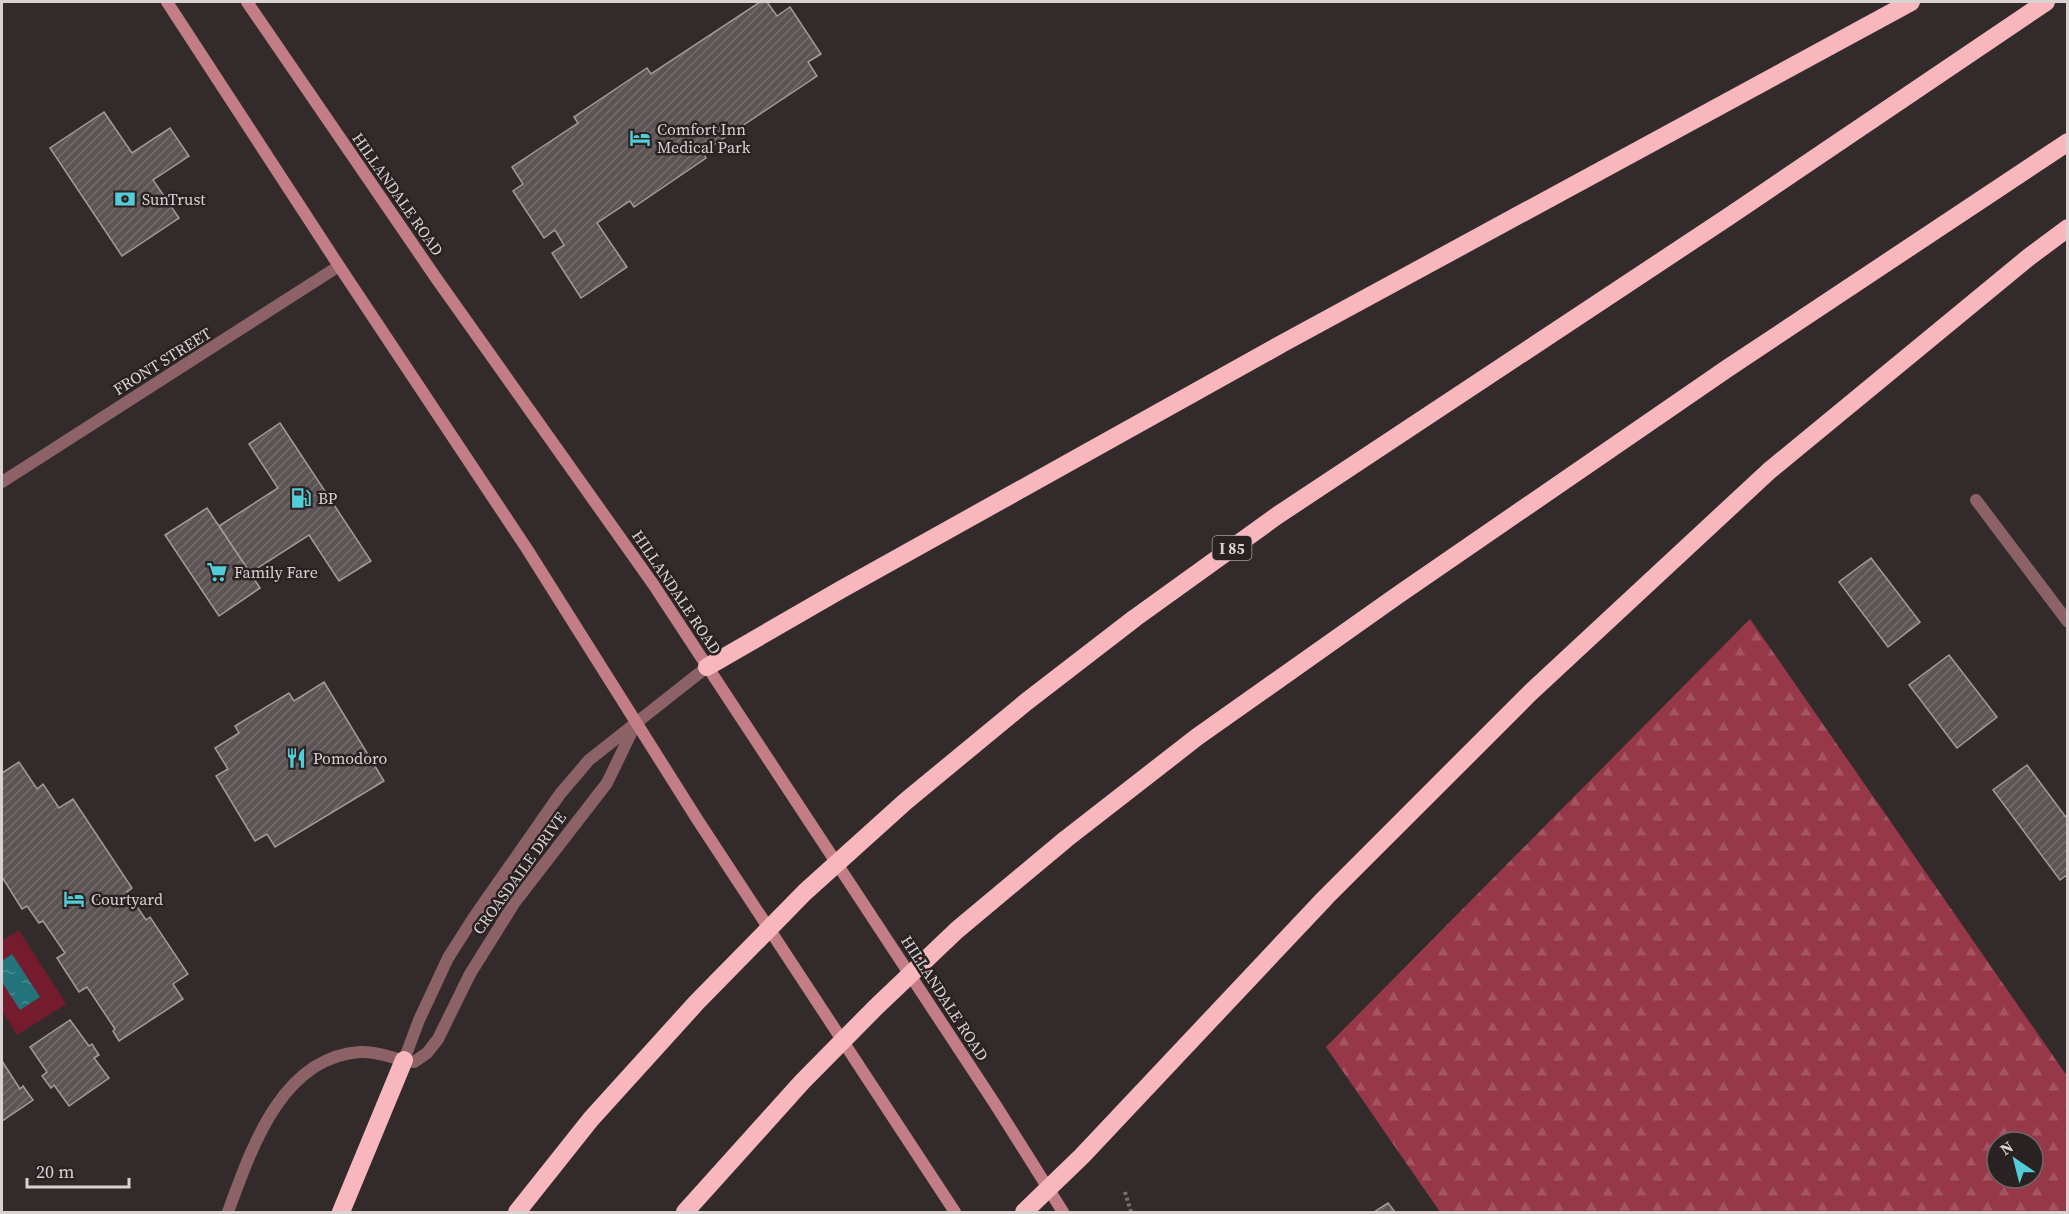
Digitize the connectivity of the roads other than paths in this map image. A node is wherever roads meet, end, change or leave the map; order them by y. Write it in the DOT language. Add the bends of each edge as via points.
graph roads {
  1 [pos="167,2"];
  2 [pos="247,2"];
  3 [pos="1911,2"];
  4 [pos="2046,2"];
  5 [pos="2067,142"];
  6 [pos="2067,228"];
  7 [pos="339,266"];
  8 [pos="2,482"];
  9 [pos="1976,500"];
  10 [pos="2067,622"];
  11 [pos="707,667"];
  12 [pos="636,723"];
  13 [pos="404,1060"];
  14 [pos="1049,1190"];
  15 [pos="228,1212"];
  16 [pos="341,1212"];
  17 [pos="517,1212"];
  18 [pos="685,1212"];
  19 [pos="955,1212"];
  20 [pos="1024,1212"];
  21 [pos="1063,1212"];
  1 -- 7 [label="main road"];
  2 -- 11 [label="main road, HILLANDALE ROAD"];
  3 -- 11 [label="highway" via="1285,342"];
  4 -- 17 [label="highway, I 85" via="1278,515 1026,702 906,801 806,892 598,1111"];
  5 -- 18 [label="highway" via="1602,455 1178,752 957,930 801,1082"];
  6 -- 14 [label="highway" via="1769,471 1539,685 1326,897"];
  7 -- 8 [label="street, FRONT STREET"];
  7 -- 12 [label="main road" via="527,549"];
  9 -- 10 [label="street"];
  11 -- 12 [label="street, CROASDAILE DRIVE"];
  11 -- 14 [label="main road, HILLANDALE ROAD"];
  12 -- 13 [label="street, CROASDAILE DRIVE" via="589,760 504,872 448,958"];
  12 -- 13 [label="street, CROASDAILE DRIVE" via="607,783 494,935 438,1039 419,1060"];
  12 -- 19 [label="main road"];
  13 -- 15 [label="street" via="358,1052 319,1063 303,1075 270,1117"];
  13 -- 16 [label="highway"];
  14 -- 20 [label="highway"];
  14 -- 21 [label="main road, HILLANDALE ROAD"];
}
